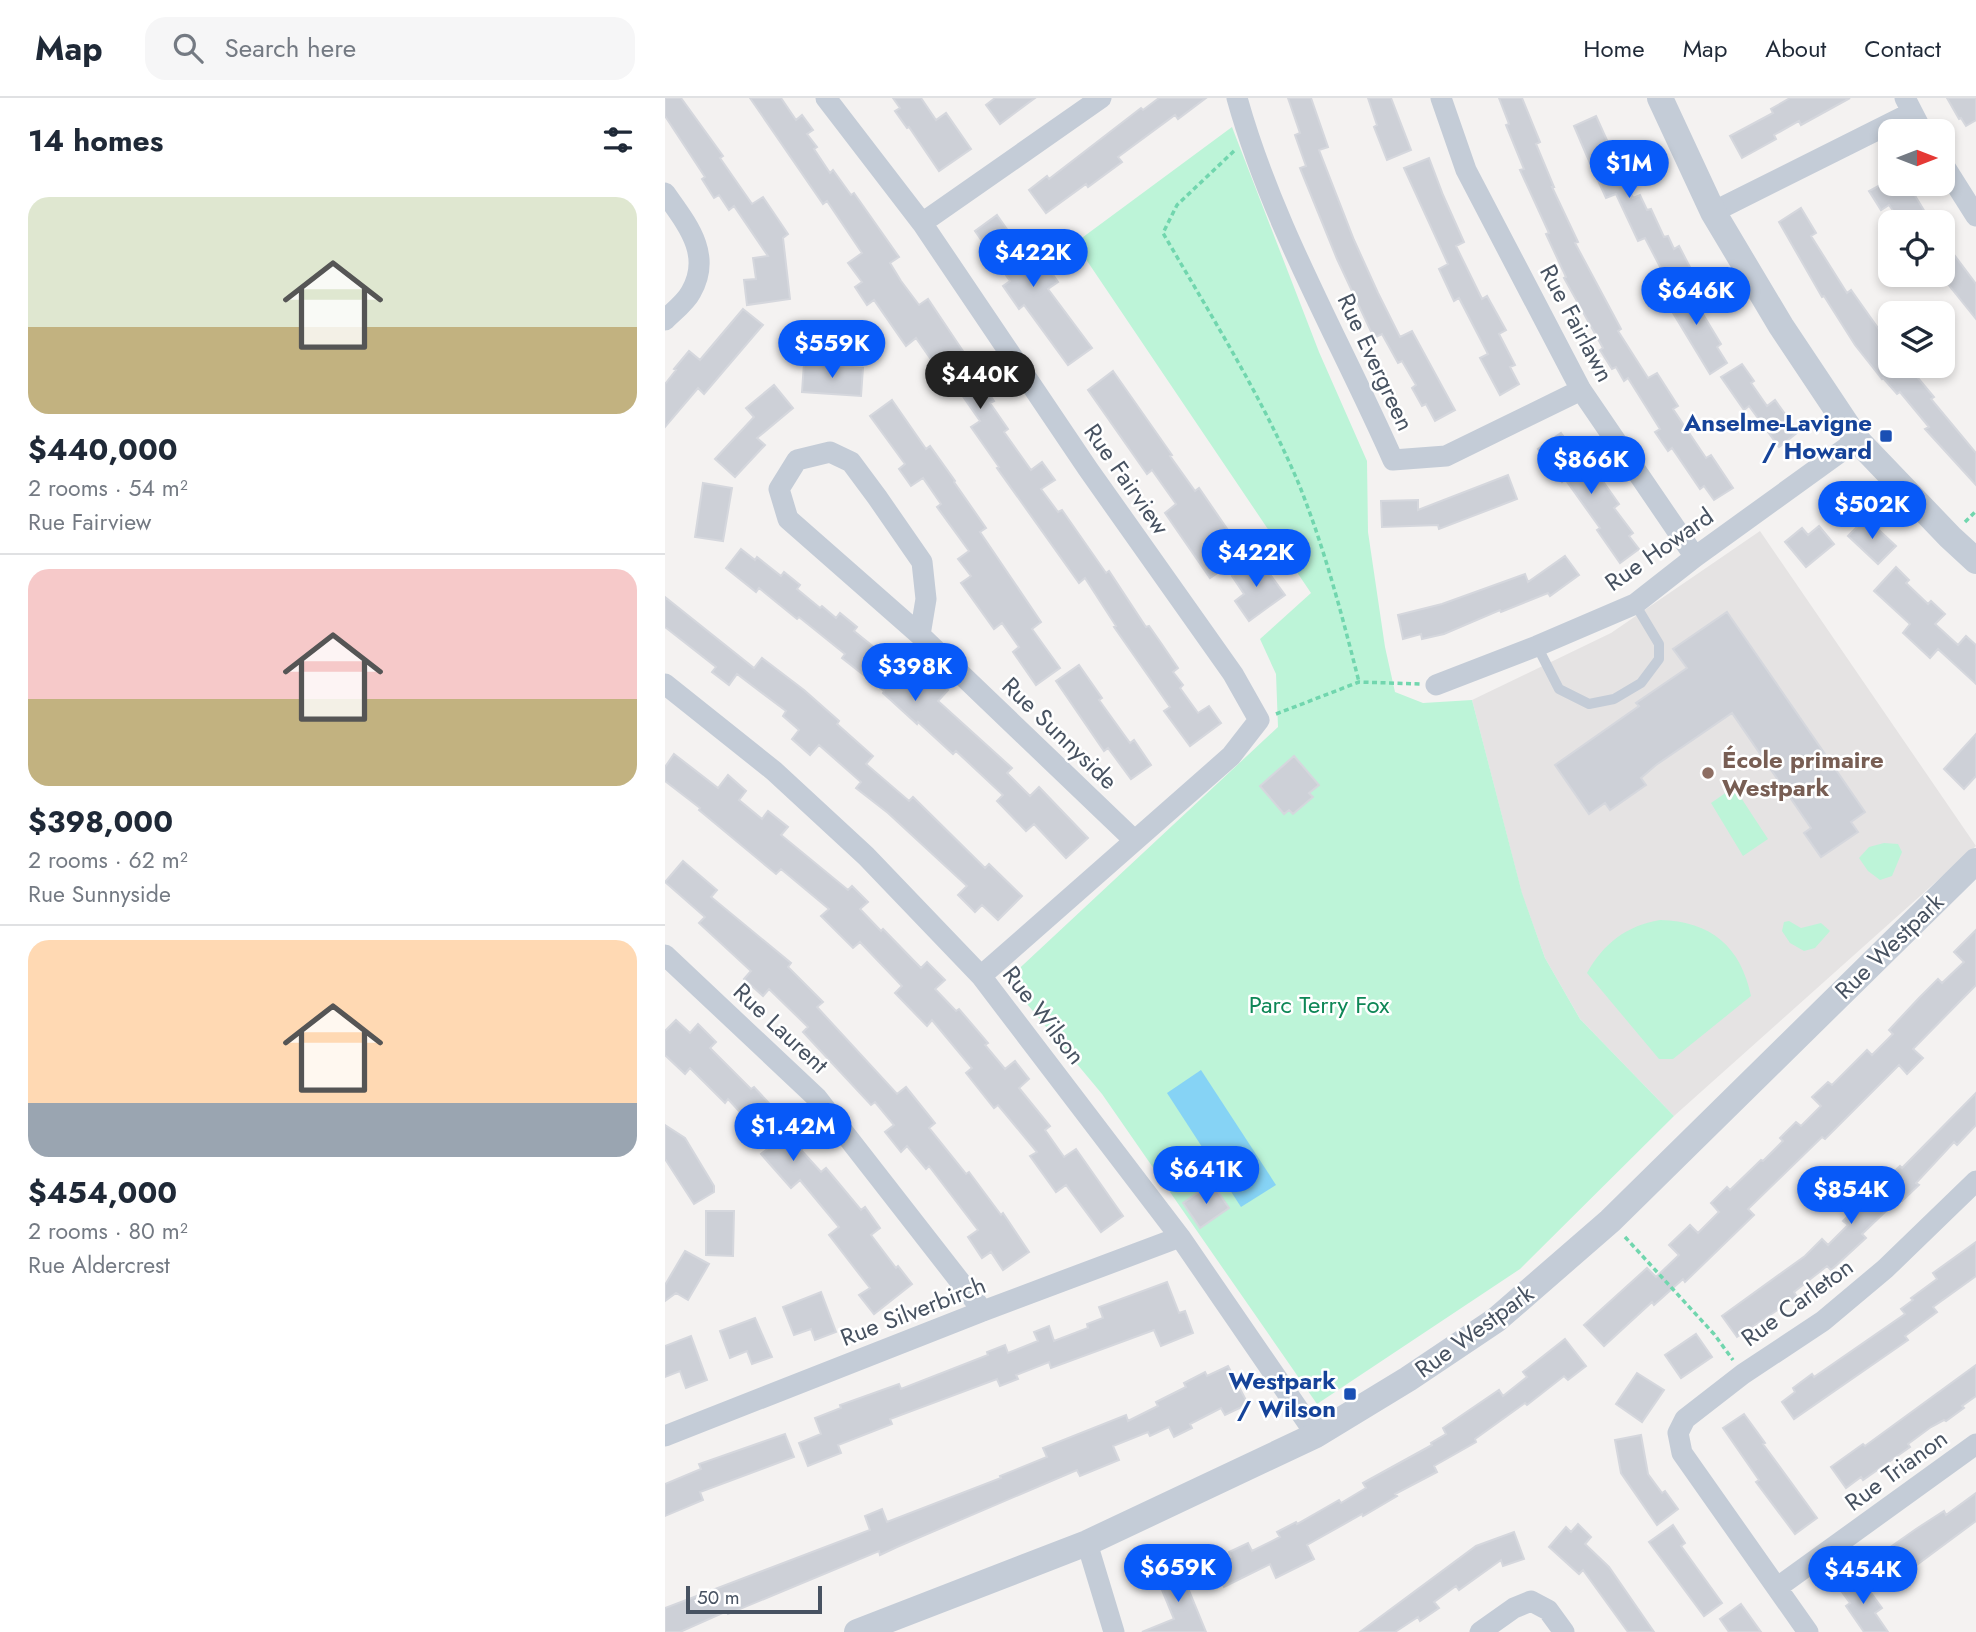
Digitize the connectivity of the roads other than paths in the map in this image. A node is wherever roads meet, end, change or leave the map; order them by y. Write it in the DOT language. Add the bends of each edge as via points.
graph roads {
  1 [pos="826,98"];
  2 [pos="1101,98"];
  3 [pos="1237,98"];
  4 [pos="1441,98"];
  5 [pos="1660,98"];
  6 [pos="1913,114"];
  7 [pos="1955,183"];
  8 [pos="665,193"];
  9 [pos="1713,212"];
  10 [pos="1976,216"];
  11 [pos="922,223"];
  12 [pos="665,320"];
  13 [pos="1581,390"];
  14 [pos="1857,440"];
  15 [pos="1695,557"];
  16 [pos="1976,561"];
  17 [pos="1635,604"];
  18 [pos="920,635"];
  19 [pos="1537,646"];
  20 [pos="665,684"];
  21 [pos="1436,685"];
  22 [pos="1134,840"];
  23 [pos="1976,861"];
  24 [pos="665,955"];
  25 [pos="981,976"];
  26 [pos="1976,1181"];
  27 [pos="1180,1237"];
  28 [pos="983,1311"];
  29 [pos="1316,1435"];
  30 [pos="665,1436"];
  31 [pos="1976,1444"];
  32 [pos="1087,1543"];
  33 [pos="1778,1587"];
  34 [pos="857,1632"];
  35 [pos="1114,1632"];
  36 [pos="1480,1632"];
  37 [pos="1564,1632"];
  38 [pos="1808,1632"];
  1 -- 11 [label="street, Rue Fairview"];
  2 -- 11 [label="street"];
  3 -- 13 [label="street, Rue Evergreen" via="1248,138 1297,257 1393,460 1446,456"];
  4 -- 13 [label="street, Rue Fairlawn" via="1466,170"];
  5 -- 9 [label="street"];
  6 -- 9 [label="street"];
  7 -- 10 [label="street"];
  8 -- 12 [label="street" via="694,234 701,264 691,293"];
  9 -- 14 [label="street"];
  11 -- 22 [label="street, Rue Fairview" via="1233,674 1259,720 1231,755"];
  13 -- 15 [label="street, Rue Fairlawn"];
  14 -- 15 [label="street, Rue Howard"];
  14 -- 16 [label="street"];
  15 -- 17 [label="street, Rue Howard"];
  17 -- 19 [label="street, Rue Howard"];
  17 -- 19 [label="lane" via="1659,644 1659,659 1641,683 1614,699 1589,704 1559,689"];
  18 -- 18 [label="street, Rue Sunnyside" via="926,599 922,562 877,497 851,462 830,452 797,460 779,489 788,519"];
  18 -- 22 [label="street, Rue Sunnyside"];
  19 -- 21 [label="street, Rue Howard"];
  20 -- 25 [label="street, Rue Wilson" via="785,780 866,856"];
  22 -- 25 [label="street"];
  23 -- 29 [label="street, Rue Westpark" via="1560,1266 1496,1320"];
  24 -- 28 [label="street, Rue Laurent" via="817,1098"];
  25 -- 27 [label="street, Rue Wilson"];
  26 -- 33 [label="street, Rue Carleton" via="1885,1269 1823,1321 1685,1419 1678,1433 1682,1454"];
  27 -- 28 [label="street, Rue Silverbirch"];
  27 -- 29 [label="street, Rue Wilson"];
  28 -- 30 [label="street, Rue Silverbirch"];
  29 -- 32 [label="street, Rue Westpark"];
  31 -- 33 [label="street, Rue Trianon"];
  32 -- 34 [label="street, Rue Westpark"];
  32 -- 35 [label="street"];
  33 -- 38 [label="street"];
  36 -- 37 [label="street" via="1531,1601 1548,1610"];
}
